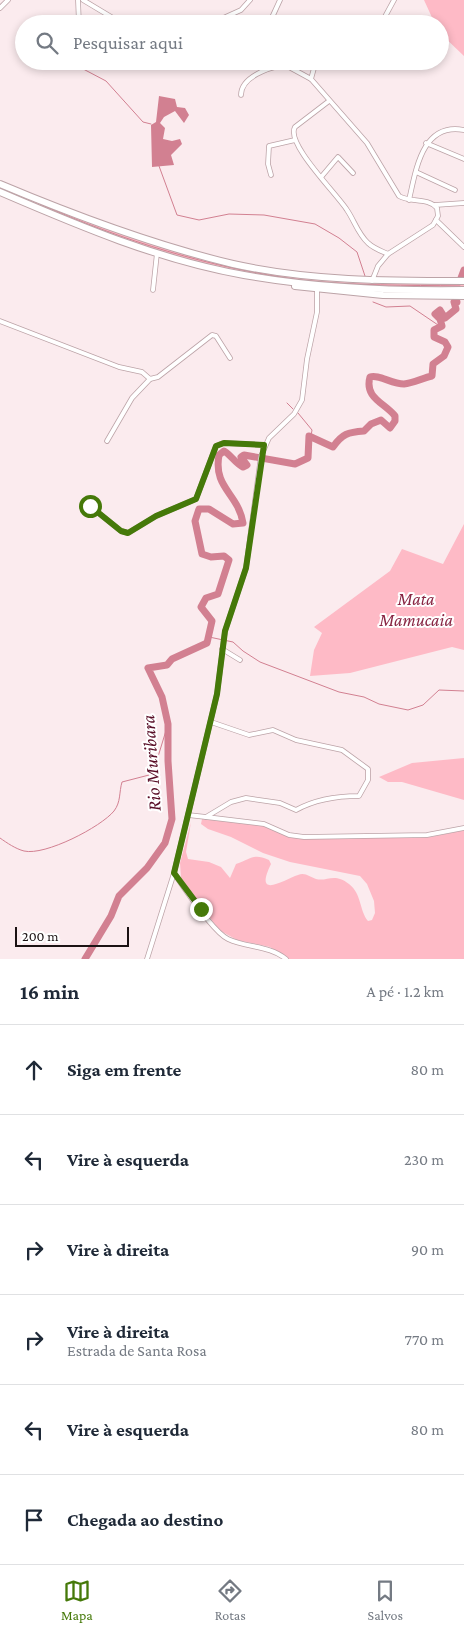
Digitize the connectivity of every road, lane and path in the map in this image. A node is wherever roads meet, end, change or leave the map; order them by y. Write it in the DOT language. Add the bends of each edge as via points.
graph roads {
  1 [pos="8,0"];
  2 [pos="78,0"];
  3 [pos="83,0"];
  4 [pos="250,0"];
  5 [pos="280,0"];
  6 [pos="394,0"];
  7 [pos="0,8"];
  8 [pos="79,15"];
  9 [pos="108,15"];
  10 [pos="230,15"];
  11 [pos="273,15"];
  12 [pos="386,15"];
  13 [pos="267,70"];
  14 [pos="293,70"];
  15 [pos="314,70"];
  16 [pos="311,79"];
  17 [pos="242,96"];
  18 [pos="329,101"];
  19 [pos="464,130"];
  20 [pos="295,140"];
  21 [pos="426,143"];
  22 [pos="464,158"];
  23 [pos="416,172"];
  24 [pos="353,173"];
  25 [pos="270,175"];
  26 [pos="322,176"];
  27 [pos="0,184"];
  28 [pos="455,190"];
  29 [pos="0,192"];
  30 [pos="409,200"];
  31 [pos="464,203"];
  32 [pos="435,205"];
  33 [pos="436,220"];
  34 [pos="464,246"];
  35 [pos="157,253"];
  36 [pos="388,254"];
  37 [pos="194,263"];
  38 [pos="372,281"];
  39 [pos="464,281"];
  40 [pos="153,290"];
  41 [pos="317,290"];
  42 [pos="464,290"];
  43 [pos="464,296"];
  44 [pos="0,321"];
  45 [pos="230,358"];
  46 [pos="150,380"];
  47 [pos="107,440"];
  48 [pos="264,445"];
  49 [pos="90,506"];
  50 [pos="222,649"];
  51 [pos="240,660"];
  52 [pos="210,722"];
  53 [pos="188,815"];
  54 [pos="206,816"];
  55 [pos="464,828"];
  56 [pos="174,873"];
  57 [pos="147,959"];
  58 [pos="286,959"];
  1 -- 7 [label="street"];
  2 -- 8 [label="street"];
  3 -- 9 [label="street"];
  4 -- 10 [label="street" via="241,10"];
  5 -- 11 [label="street"];
  6 -- 12 [label="street"];
  13 -- 17 [label="street" via="247,81 242,87"];
  14 -- 16 [label="street"];
  15 -- 16 [label="street"];
  16 -- 18 [label="street"];
  18 -- 20 [label="street" via="295,127"];
  18 -- 30 [label="street" via="367,143 399,196"];
  19 -- 21 [label="street" via="450,129 438,133"];
  20 -- 25 [label="street" via="269,146"];
  20 -- 26 [label="street"];
  21 -- 22 [label="street"];
  21 -- 23 [label="street"];
  23 -- 28 [label="street"];
  23 -- 30 [label="street"];
  24 -- 26 [label="street" via="338,157"];
  26 -- 36 [label="street" via="366,242"];
  27 -- 38 [label="highway" via="114,230 234,264"];
  29 -- 35 [label="highway" via="57,217"];
  30 -- 32 [label="street"];
  31 -- 32 [label="street"];
  32 -- 33 [label="street"];
  33 -- 34 [label="street"];
  33 -- 36 [label="street"];
  35 -- 37 [label="highway"];
  35 -- 40 [label="street"];
  36 -- 38 [label="street"];
  37 -- 41 [label="highway" via="226,274"];
  37 -- 42 [label="highway" via="243,275 308,284"];
  38 -- 39 [label="highway"];
  41 -- 43 [label="highway"];
  41 -- 48 [label="street" via="317,312 300,404"];
  44 -- 46 [label="street" via="110,364 142,372"];
  45 -- 46 [label="street" via="216,336 212,335"];
  46 -- 47 [label="street" via="132,398"];
  48 -- 49 [label="street" via="224,443 216,446 196,499 156,516 128,533"];
  48 -- 50 [label="street" via="246,568"];
  50 -- 51 [label="street"];
  50 -- 52 [label="street"];
  52 -- 53 [label="street"];
  52 -- 54 [label="street" via="249,735 274,730 296,740 342,750 368,770 368,780 359,796 322,800 296,810 280,803 246,798 231,802"];
  53 -- 54 [label="street"];
  53 -- 56 [label="street"];
  54 -- 55 [label="street" via="264,824 289,835 304,837 427,835"];
  56 -- 57 [label="street"];
  56 -- 58 [label="street" via="220,934 239,943 273,951"];
}
